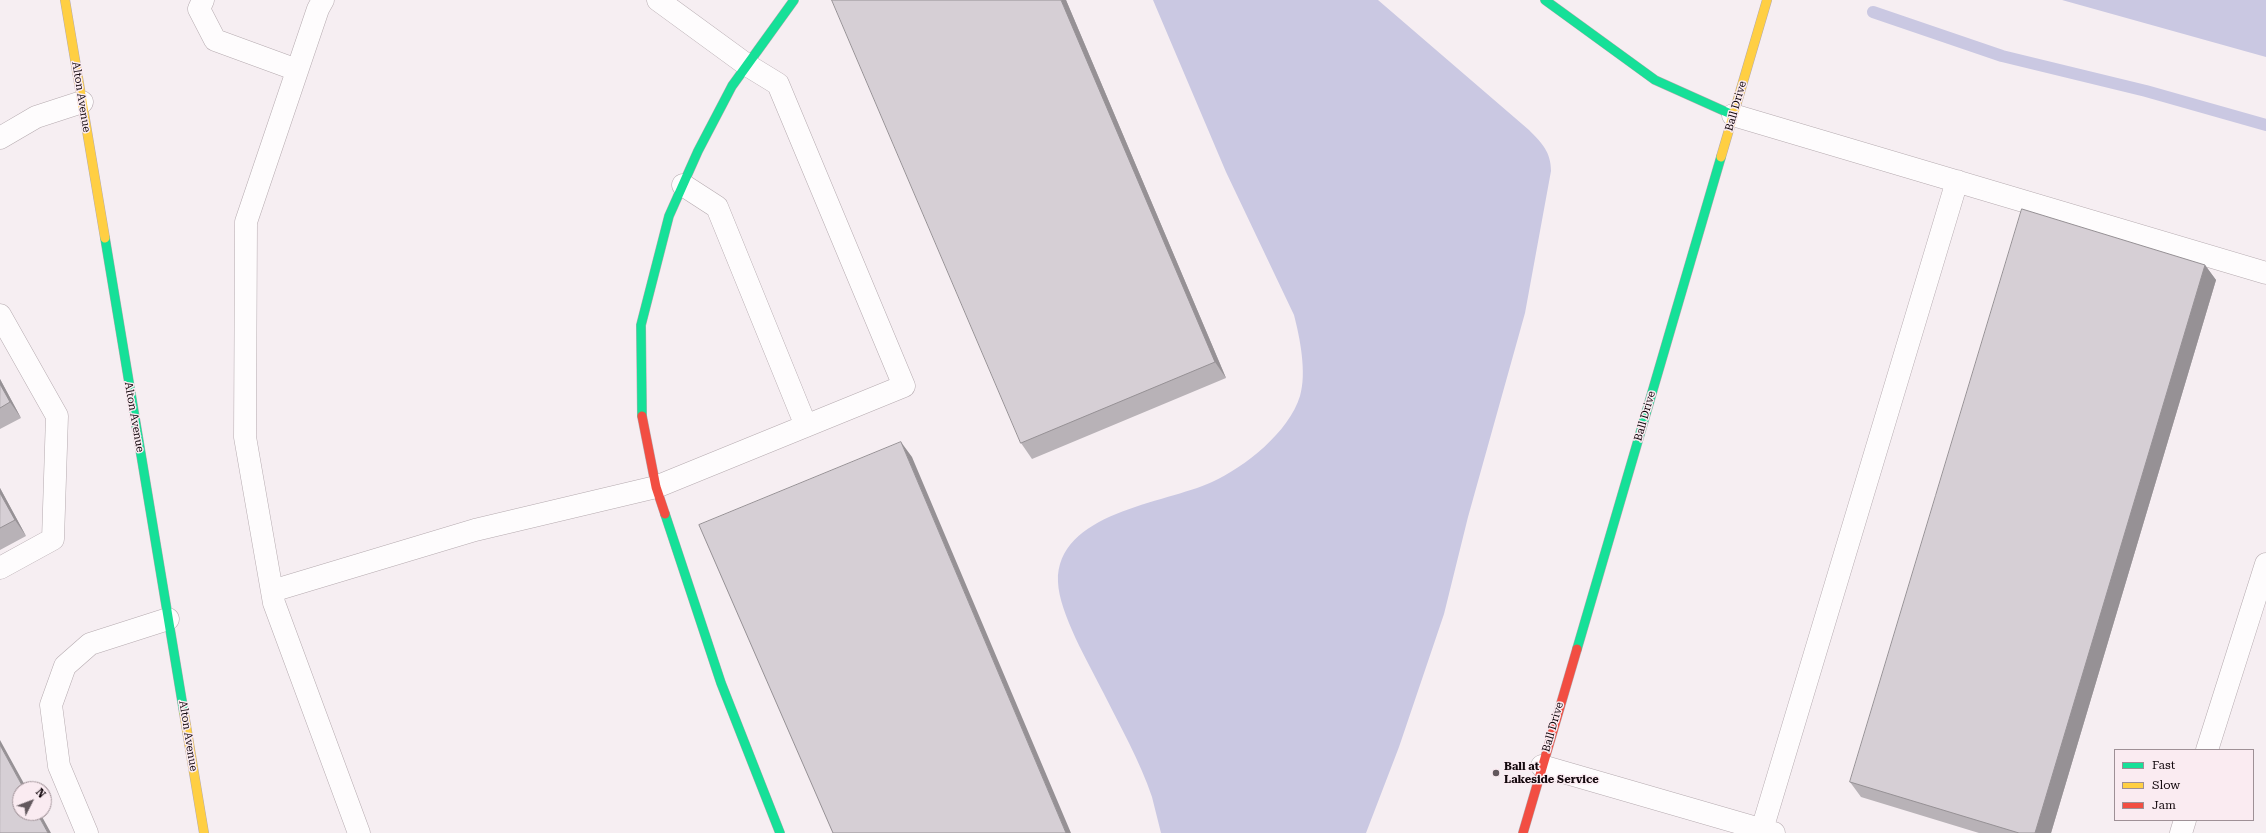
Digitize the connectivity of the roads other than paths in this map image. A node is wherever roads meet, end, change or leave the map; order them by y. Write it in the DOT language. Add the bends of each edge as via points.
graph roads {
  1 [pos="65,0"];
  2 [pos="203,0"];
  3 [pos="323,0"];
  4 [pos="658,0"];
  5 [pos="794,0"];
  6 [pos="1545,0"];
  7 [pos="1767,0"];
  8 [pos="747,65"];
  9 [pos="297,70"];
  10 [pos="82,102"];
  11 [pos="1734,115"];
  12 [pos="0,138"];
  13 [pos="1957,181"];
  14 [pos="682,185"];
  15 [pos="2266,272"];
  16 [pos="0,315"];
  17 [pos="806,426"];
  18 [pos="656,487"];
  19 [pos="2266,564"];
  20 [pos="0,568"];
  21 [pos="272,591"];
  22 [pos="168,619"];
  23 [pos="2207,749"];
  24 [pos="1542,766"];
  25 [pos="2185,821"];
  26 [pos="1766,832"];
  27 [pos="87,833"];
  28 [pos="204,833"];
  29 [pos="359,833"];
  30 [pos="780,833"];
  31 [pos="1523,833"];
  32 [pos="2180,833"];
  1 -- 10 [label="street, Alton Avenue"];
  2 -- 9 [label="lane" via="199,9 215,40"];
  3 -- 9 [label="lane"];
  4 -- 8 [label="lane"];
  5 -- 8 [label="street"];
  6 -- 11 [label="street" via="1655,80"];
  7 -- 11 [label="street, Ball Drive"];
  8 -- 14 [label="street" via="732,86"];
  8 -- 17 [label="lane" via="778,84 904,386"];
  9 -- 21 [label="lane" via="246,222 244,437"];
  10 -- 12 [label="lane" via="36,117"];
  10 -- 22 [label="street, Alton Avenue"];
  11 -- 13 [label="lane"];
  11 -- 24 [label="street, Ball Drive"];
  13 -- 15 [label="lane"];
  13 -- 26 [label="lane"];
  14 -- 17 [label="lane" via="717,207"];
  14 -- 18 [label="street" via="669,216 641,325 641,411"];
  16 -- 20 [label="lane" via="56,416 53,539"];
  17 -- 18 [label="lane"];
  18 -- 21 [label="lane" via="475,530"];
  18 -- 30 [label="street" via="721,683"];
  19 -- 23 [label="lane"];
  21 -- 29 [label="lane" via="274,603"];
  22 -- 27 [label="lane" via="90,644 65,666 51,705 59,766"];
  22 -- 28 [label="street, Alton Avenue"];
  24 -- 26 [label="lane"];
  24 -- 31 [label="street, Ball Drive"];
  25 -- 32 [label="lane"];
}
